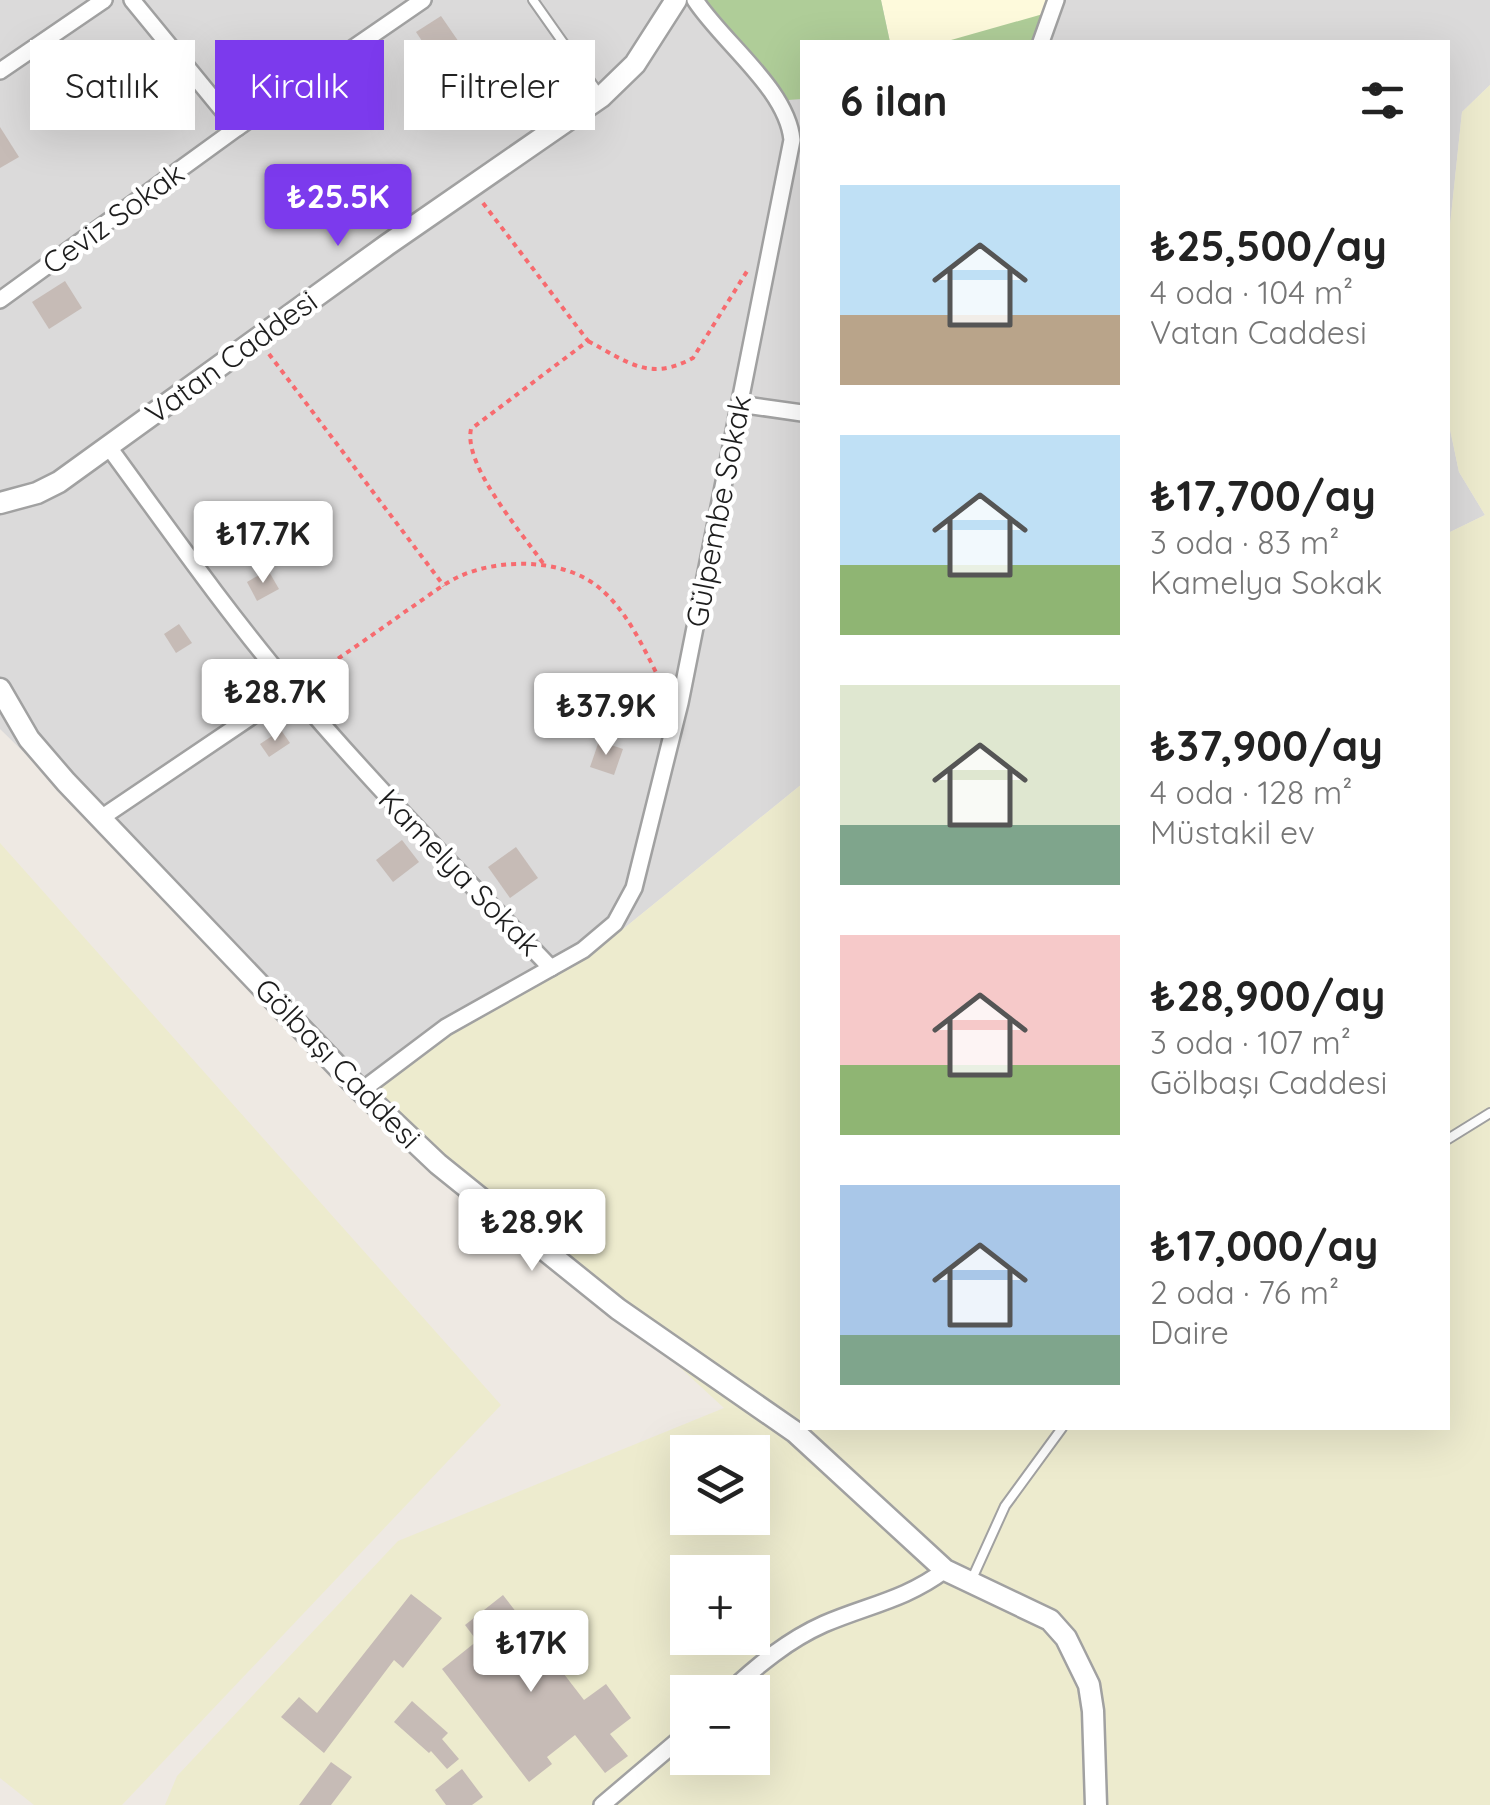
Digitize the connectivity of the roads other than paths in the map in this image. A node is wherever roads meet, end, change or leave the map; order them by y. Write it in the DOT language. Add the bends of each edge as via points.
graph roads {
  1 [pos="104,0"];
  2 [pos="132,0"];
  3 [pos="423,0"];
  4 [pos="533,0"];
  5 [pos="676,0"];
  6 [pos="695,0"];
  7 [pos="1056,0"];
  8 [pos="365,40"];
  9 [pos="1042,40"];
  10 [pos="0,71"];
  11 [pos="601,97"];
  12 [pos="215,101"];
  13 [pos="234,130"];
  14 [pos="0,300"];
  15 [pos="740,404"];
  16 [pos="800,413"];
  17 [pos="108,446"];
  18 [pos="0,503"];
  19 [pos="0,689"];
  20 [pos="292,690"];
  21 [pos="101,818"];
  22 [pos="551,968"];
  23 [pos="360,1091"];
  24 [pos="1490,1112"];
  25 [pos="1450,1138"];
  26 [pos="1061,1430"];
  27 [pos="945,1570"];
  28 [pos="970,1581"];
  29 [pos="749,1675"];
  30 [pos="670,1747"];
  31 [pos="602,1805"];
  32 [pos="1096,1805"];
  1 -- 10 [label="street"];
  2 -- 12 [label="street"];
  3 -- 8 [label="street, Ceviz Sokak"];
  4 -- 11 [label="lane"];
  5 -- 11 [label="street, Vatan Caddesi" via="635,64"];
  6 -- 15 [label="street, Gülpembe Sokak" via="780,102 790,124 789,167"];
  7 -- 9 [label="street"];
  11 -- 17 [label="street, Vatan Caddesi"];
  13 -- 14 [label="street, Ceviz Sokak"];
  15 -- 16 [label="street"];
  15 -- 22 [label="street, Gülpembe Sokak" via="678,712 634,888 602,935"];
  17 -- 18 [label="street, Vatan Caddesi" via="59,482"];
  17 -- 20 [label="street, Kamelya Sokak"];
  19 -- 21 [label="street, Gölbaşı Caddesi" via="28,739"];
  20 -- 21 [label="street"];
  20 -- 22 [label="street, Kamelya Sokak"];
  21 -- 23 [label="street, Gölbaşı Caddesi"];
  22 -- 23 [label="street, Gülpembe Sokak" via="446,1028"];
  23 -- 27 [label="street, Gölbaşı Caddesi" via="438,1164 618,1310 795,1432"];
  24 -- 25 [label="lane"];
  26 -- 28 [label="lane" via="1006,1506"];
  27 -- 28 [label="street, Gölbaşı Caddesi"];
  27 -- 29 [label="street" via="901,1597 804,1634"];
  28 -- 32 [label="street, Gölbaşı Caddesi" via="1050,1620 1078,1659 1093,1711"];
  30 -- 31 [label="street"];
}
